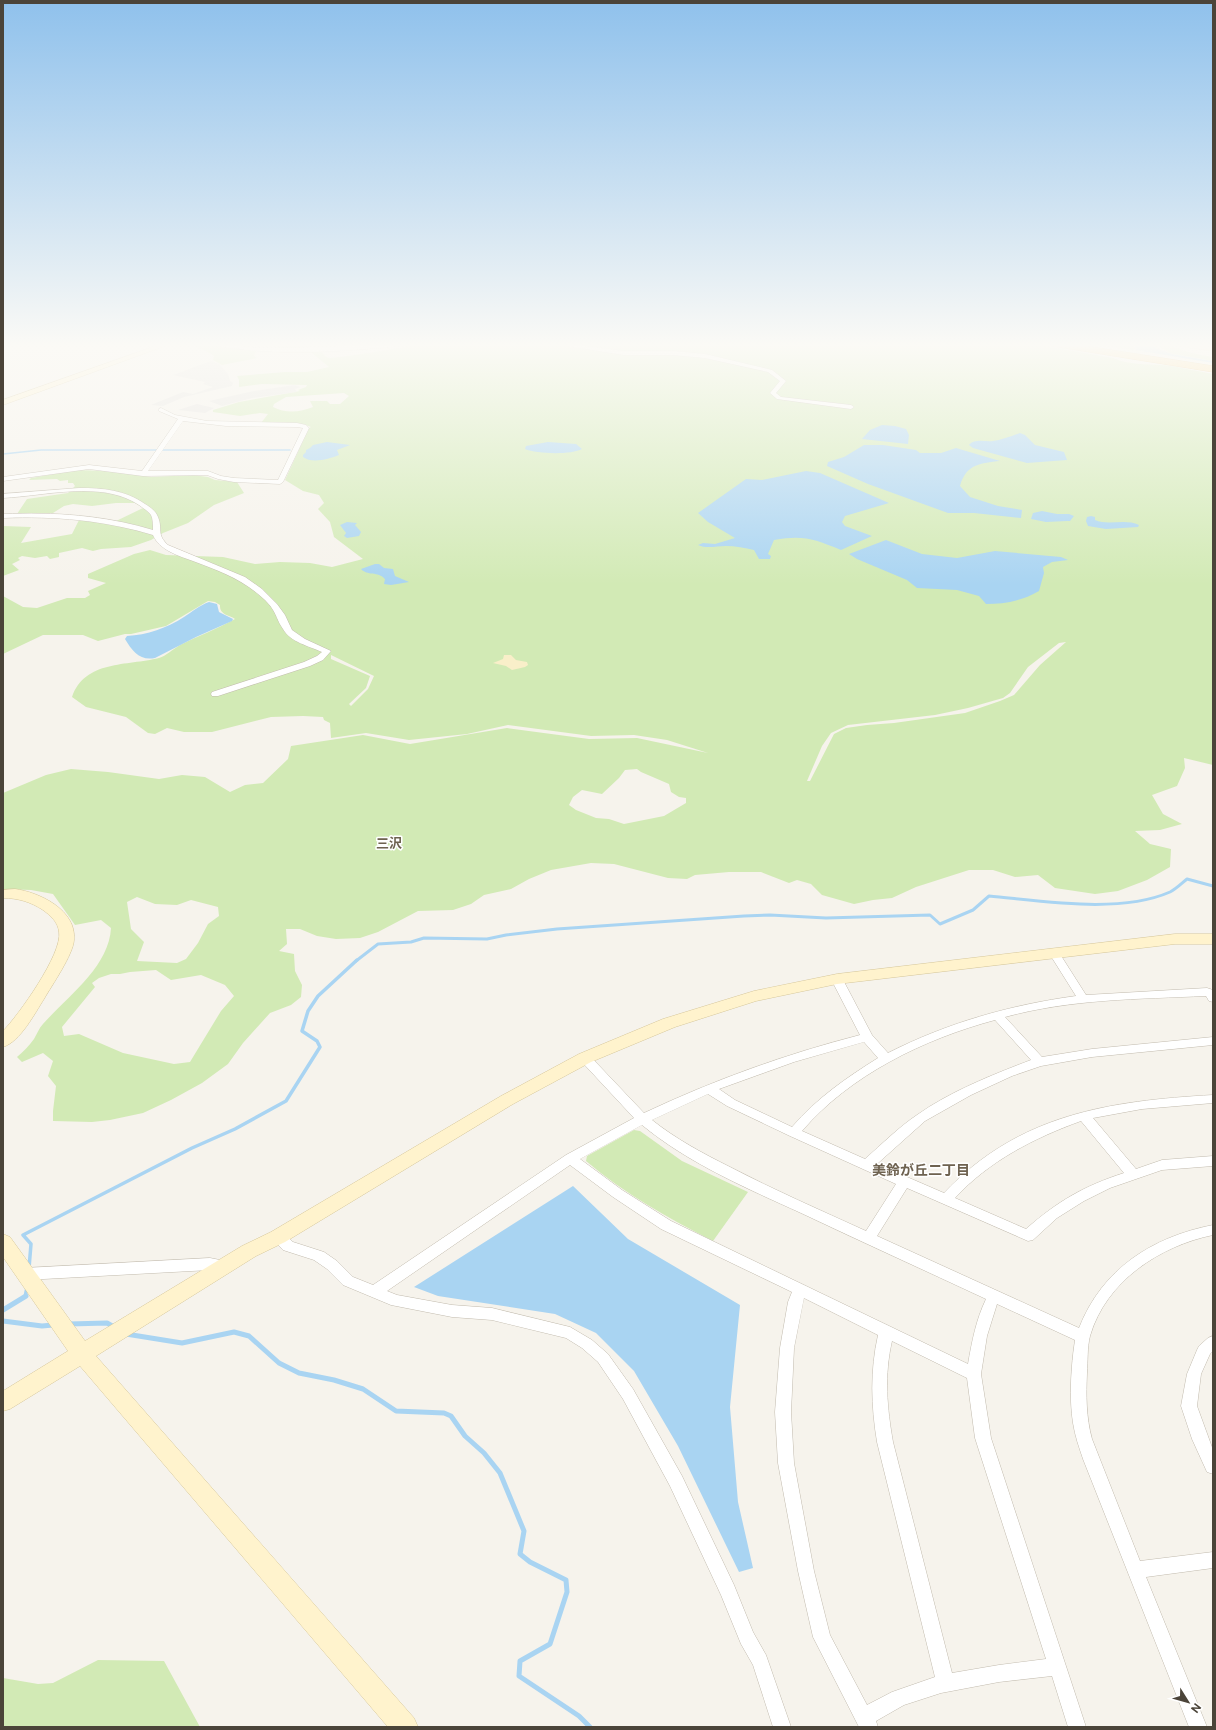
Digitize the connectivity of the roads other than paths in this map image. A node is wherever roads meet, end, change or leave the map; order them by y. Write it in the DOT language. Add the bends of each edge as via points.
graph roads {
  1 [pos="178,424"];
  2 [pos="233,424"];
  3 [pos="143,474"];
  4 [pos="3,479"];
  5 [pos="3,496"];
  6 [pos="3,516"];
  7 [pos="155,533"];
  8 [pos="215,694"];
  9 [pos="3,894"];
  10 [pos="1213,939"];
  11 [pos="1054,953"];
  12 [pos="836,979"];
  13 [pos="1213,998"];
  14 [pos="1083,999"];
  15 [pos="997,1015"];
  16 [pos="866,1037"];
  17 [pos="3,1041"];
  18 [pos="1213,1041"];
  19 [pos="585,1058"];
  20 [pos="886,1059"];
  21 [pos="1039,1062"];
  22 [pos="710,1089"];
  23 [pos="1213,1099"];
  24 [pos="1084,1116"];
  25 [pos="643,1119"];
  26 [pos="794,1133"];
  27 [pos="572,1158"];
  28 [pos="1213,1161"];
  29 [pos="868,1164"];
  30 [pos="1133,1174"];
  31 [pos="905,1181"];
  32 [pos="946,1199"];
  33 [pos="1213,1230"];
  34 [pos="278,1237"];
  35 [pos="870,1237"];
  36 [pos="3,1242"];
  37 [pos="227,1266"];
  38 [pos="25,1274"];
  39 [pos="800,1290"];
  40 [pos="374,1292"];
  41 [pos="994,1296"];
  42 [pos="886,1332"];
  43 [pos="1083,1337"];
  44 [pos="1213,1342"];
  45 [pos="82,1354"];
  46 [pos="974,1374"];
  47 [pos="3,1402"];
  48 [pos="1213,1467"];
  49 [pos="1213,1560"];
  50 [pos="1135,1570"];
  51 [pos="1057,1667"];
  52 [pos="946,1684"];
  53 [pos="866,1723"];
  54 [pos="405,1727"];
  55 [pos="782,1727"];
  56 [pos="1077,1727"];
  57 [pos="1198,1727"];
  1 -- 3 [label="street"];
  2 -- 3 [label="street" via="297,424 306,428 280,482 234,480 195,472"];
  3 -- 4 [label="street" via="88,467"];
  5 -- 7 [label="street" via="80,491 115,493 136,500 151,511 156,519"];
  6 -- 7 [label="street" via="67,516 119,522"];
  7 -- 8 [label="street" via="160,542 178,553 223,570 252,585 280,613 288,631 327,651 320,658 307,664"];
  9 -- 17 [label="street" via="20,894 43,902 62,921 67,931 62,956 20,1023"];
  10 -- 11 [label="street" via="1175,939"];
  11 -- 12 [label="street"];
  11 -- 14 [label="street"];
  12 -- 16 [label="street"];
  12 -- 19 [label="street" via="754,996 669,1023"];
  13 -- 14 [label="street" via="1207,992"];
  14 -- 15 [label="street"];
  15 -- 20 [label="street" via="929,1038"];
  15 -- 21 [label="street"];
  16 -- 20 [label="street"];
  16 -- 22 [label="street" via="768,1065"];
  18 -- 21 [label="street" via="1092,1053"];
  19 -- 25 [label="street"];
  19 -- 34 [label="street" via="507,1100"];
  20 -- 26 [label="street" via="824,1100"];
  21 -- 29 [label="street" via="966,1092 921,1118"];
  22 -- 25 [label="street"];
  22 -- 26 [label="street" via="732,1103"];
  23 -- 24 [label="street" via="1119,1108"];
  24 -- 30 [label="street"];
  24 -- 32 [label="street" via="1031,1136 995,1157 970,1175"];
  25 -- 27 [label="street"];
  25 -- 35 [label="street" via="666,1138 759,1188"];
  26 -- 29 [label="street"];
  27 -- 39 [label="street" via="604,1185 666,1225"];
  27 -- 40 [label="street"];
  28 -- 30 [label="street" via="1162,1165"];
  29 -- 31 [label="street"];
  30 -- 32 [label="street" via="1078,1197 1052,1214 1028,1236"];
  31 -- 32 [label="street"];
  31 -- 35 [label="street"];
  33 -- 43 [label="street" via="1199,1232 1156,1249 1136,1262 1118,1277 1100,1302"];
  34 -- 37 [label="street" via="249,1251"];
  34 -- 40 [label="street" via="288,1246 319,1256 348,1280"];
  35 -- 41 [label="street"];
  36 -- 38 [label="street"];
  37 -- 38 [label="street" via="210,1264"];
  37 -- 45 [label="street"];
  38 -- 45 [label="street"];
  39 -- 42 [label="street"];
  39 -- 53 [label="street" via="795,1302 787,1348 783,1412 786,1464 806,1571 822,1638"];
  40 -- 55 [label="street" via="396,1301 452,1311 492,1314 570,1333 603,1358 628,1394 676,1480 728,1590 747,1638 760,1661"];
  41 -- 43 [label="street"];
  41 -- 46 [label="street" via="980,1336"];
  42 -- 46 [label="street"];
  42 -- 52 [label="street" via="880,1356 878,1392 883,1433"];
  43 -- 50 [label="street" via="1079,1385 1080,1419 1091,1459"];
  44 -- 48 [label="street" via="1204,1350 1194,1374 1189,1406"];
  45 -- 47 [label="street"];
  45 -- 54 [label="street"];
  46 -- 51 [label="street" via="983,1438"];
  49 -- 50 [label="street"];
  50 -- 57 [label="street"];
  51 -- 52 [label="street" via="1003,1672"];
  51 -- 56 [label="street"];
  52 -- 53 [label="street" via="903,1696"];
}
